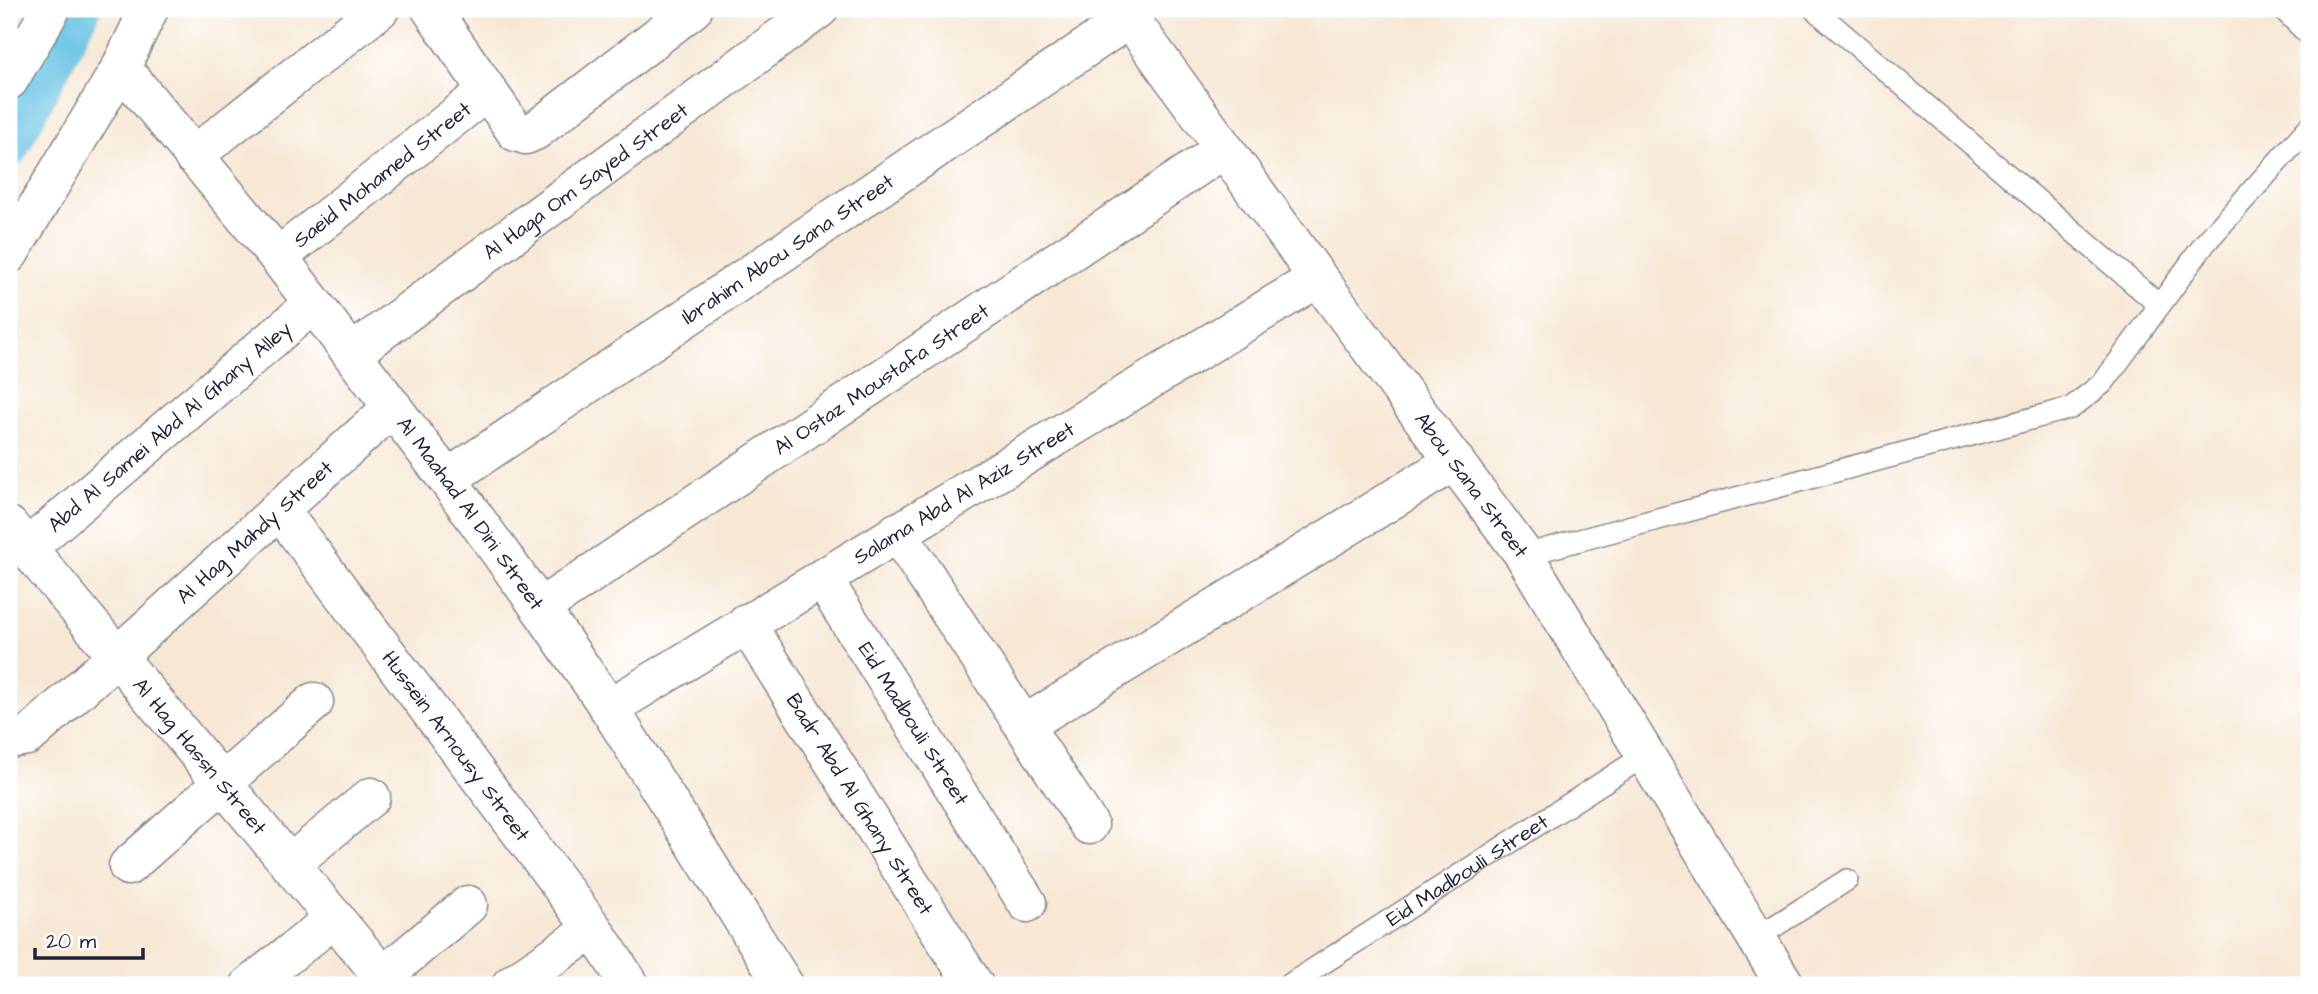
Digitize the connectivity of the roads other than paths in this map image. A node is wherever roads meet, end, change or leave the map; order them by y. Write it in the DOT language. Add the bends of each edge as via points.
graph roads {
  1 [pos="51,9"];
  2 [pos="149,9"];
  3 [pos="380,9"];
  4 [pos="431,9"];
  5 [pos="693,9"];
  6 [pos="819,9"];
  7 [pos="1814,9"];
  8 [pos="2283,9"];
  9 [pos="1127,13"];
  10 [pos="2309,35"];
  11 [pos="121,67"];
  12 [pos="9,80"];
  13 [pos="487,91"];
  14 [pos="2309,127"];
  15 [pos="1224,149"];
  16 [pos="193,156"];
  17 [pos="9,254"];
  18 [pos="278,257"];
  19 [pos="1318,278"];
  20 [pos="313,304"];
  21 [pos="2158,304"];
  22 [pos="352,353"];
  23 [pos="393,407"];
  24 [pos="1455,461"];
  25 [pos="447,479"];
  26 [pos="279,509"];
  27 [pos="897,532"];
  28 [pos="18,537"];
  29 [pos="1524,555"];
  30 [pos="822,578"];
  31 [pos="540,608"];
  32 [pos="746,624"];
  33 [pos="116,655"];
  34 [pos="314,702"];
  35 [pos="609,708"];
  36 [pos="1024,725"];
  37 [pos="9,739"];
  38 [pos="1644,756"];
  39 [pos="221,781"];
  40 [pos="371,797"];
  41 [pos="1089,825"];
  42 [pos="289,864"];
  43 [pos="128,866"];
  44 [pos="1847,880"];
  45 [pos="1027,903"];
  46 [pos="468,905"];
  47 [pos="335,918"];
  48 [pos="593,929"];
  49 [pos="1756,938"];
  50 [pos="386,981"];
  51 [pos="250,985"];
  52 [pos="510,985"];
  53 [pos="630,985"];
  54 [pos="784,985"];
  55 [pos="974,985"];
  56 [pos="1289,985"];
  57 [pos="1785,985"];
  1 -- 12 [label="street"];
  2 -- 11 [label="street"];
  3 -- 16 [label="street"];
  4 -- 13 [label="street"];
  5 -- 13 [label="street" via="526,135 516,132"];
  6 -- 22 [label="street, Al Haga Om Sayed Street"];
  7 -- 21 [label="lane"];
  8 -- 10 [label="lane"];
  9 -- 15 [label="street, Abou Sana Street"];
  9 -- 25 [label="street, Ibrahim Abou Sana Street"];
  11 -- 16 [label="street, Al Maahad Al Dini Street"];
  11 -- 17 [label="street"];
  13 -- 18 [label="street, Saeid Mohamed Street"];
  14 -- 21 [label="lane" via="2206,242"];
  15 -- 19 [label="street, Abou Sana Street"];
  15 -- 31 [label="street, Al Ostaz Moustafa Street"];
  16 -- 18 [label="street, Al Maahad Al Dini Street"];
  18 -- 20 [label="street, Al Maahad Al Dini Street"];
  19 -- 24 [label="street, Abou Sana Street"];
  19 -- 27 [label="street, Salama Abd Al Aziz Street"];
  20 -- 22 [label="street, Al Maahad Al Dini Street"];
  20 -- 28 [label="street, Abd Al Samei Abd Al Ghany Alley"];
  21 -- 29 [label="lane" via="2103,383 2071,408"];
  22 -- 23 [label="street, Al Maahad Al Dini Street"];
  23 -- 25 [label="street, Al Maahad Al Dini Street"];
  23 -- 26 [label="street, Al Hag Mahdy Street"];
  24 -- 29 [label="street, Abou Sana Street"];
  24 -- 36 [label="street"];
  25 -- 31 [label="street, Al Maahad Al Dini Street"];
  26 -- 33 [label="street, Al Hag Mahdy Street"];
  26 -- 48 [label="street, Hussein Arnousy Street"];
  27 -- 30 [label="street, Salama Abd Al Aziz Street"];
  27 -- 36 [label="street"];
  28 -- 33 [label="street, Al Hag Hassn Street"];
  29 -- 38 [label="street, Abou Sana Street"];
  30 -- 32 [label="street, Salama Abd Al Aziz Street"];
  30 -- 45 [label="street, Eid Madbouli Street"];
  31 -- 35 [label="street, Al Maahad Al Dini Street"];
  32 -- 35 [label="street, Salama Abd Al Aziz Street"];
  32 -- 55 [label="street, Badr Abd Al Ghany Street"];
  33 -- 37 [label="street, Al Hag Mahdy Street" via="27,736"];
  33 -- 39 [label="street, Al Hag Hassn Street"];
  34 -- 39 [label="street"];
  35 -- 54 [label="street, Al Maahad Al Dini Street"];
  36 -- 41 [label="street"];
  38 -- 49 [label="street, Abou Sana Street"];
  38 -- 56 [label="lane, Eid Madbouli Street"];
  39 -- 42 [label="street, Al Hag Hassn Street"];
  39 -- 43 [label="street"];
  40 -- 42 [label="street"];
  42 -- 47 [label="street, Al Hag Hassn Street"];
  44 -- 49 [label="lane"];
  46 -- 50 [label="street"];
  47 -- 50 [label="street, Al Hag Hassn Street"];
  47 -- 51 [label="street"];
  48 -- 52 [label="street"];
  48 -- 53 [label="street, Hussein Arnousy Street"];
  49 -- 57 [label="street, Abou Sana Street"];
}
